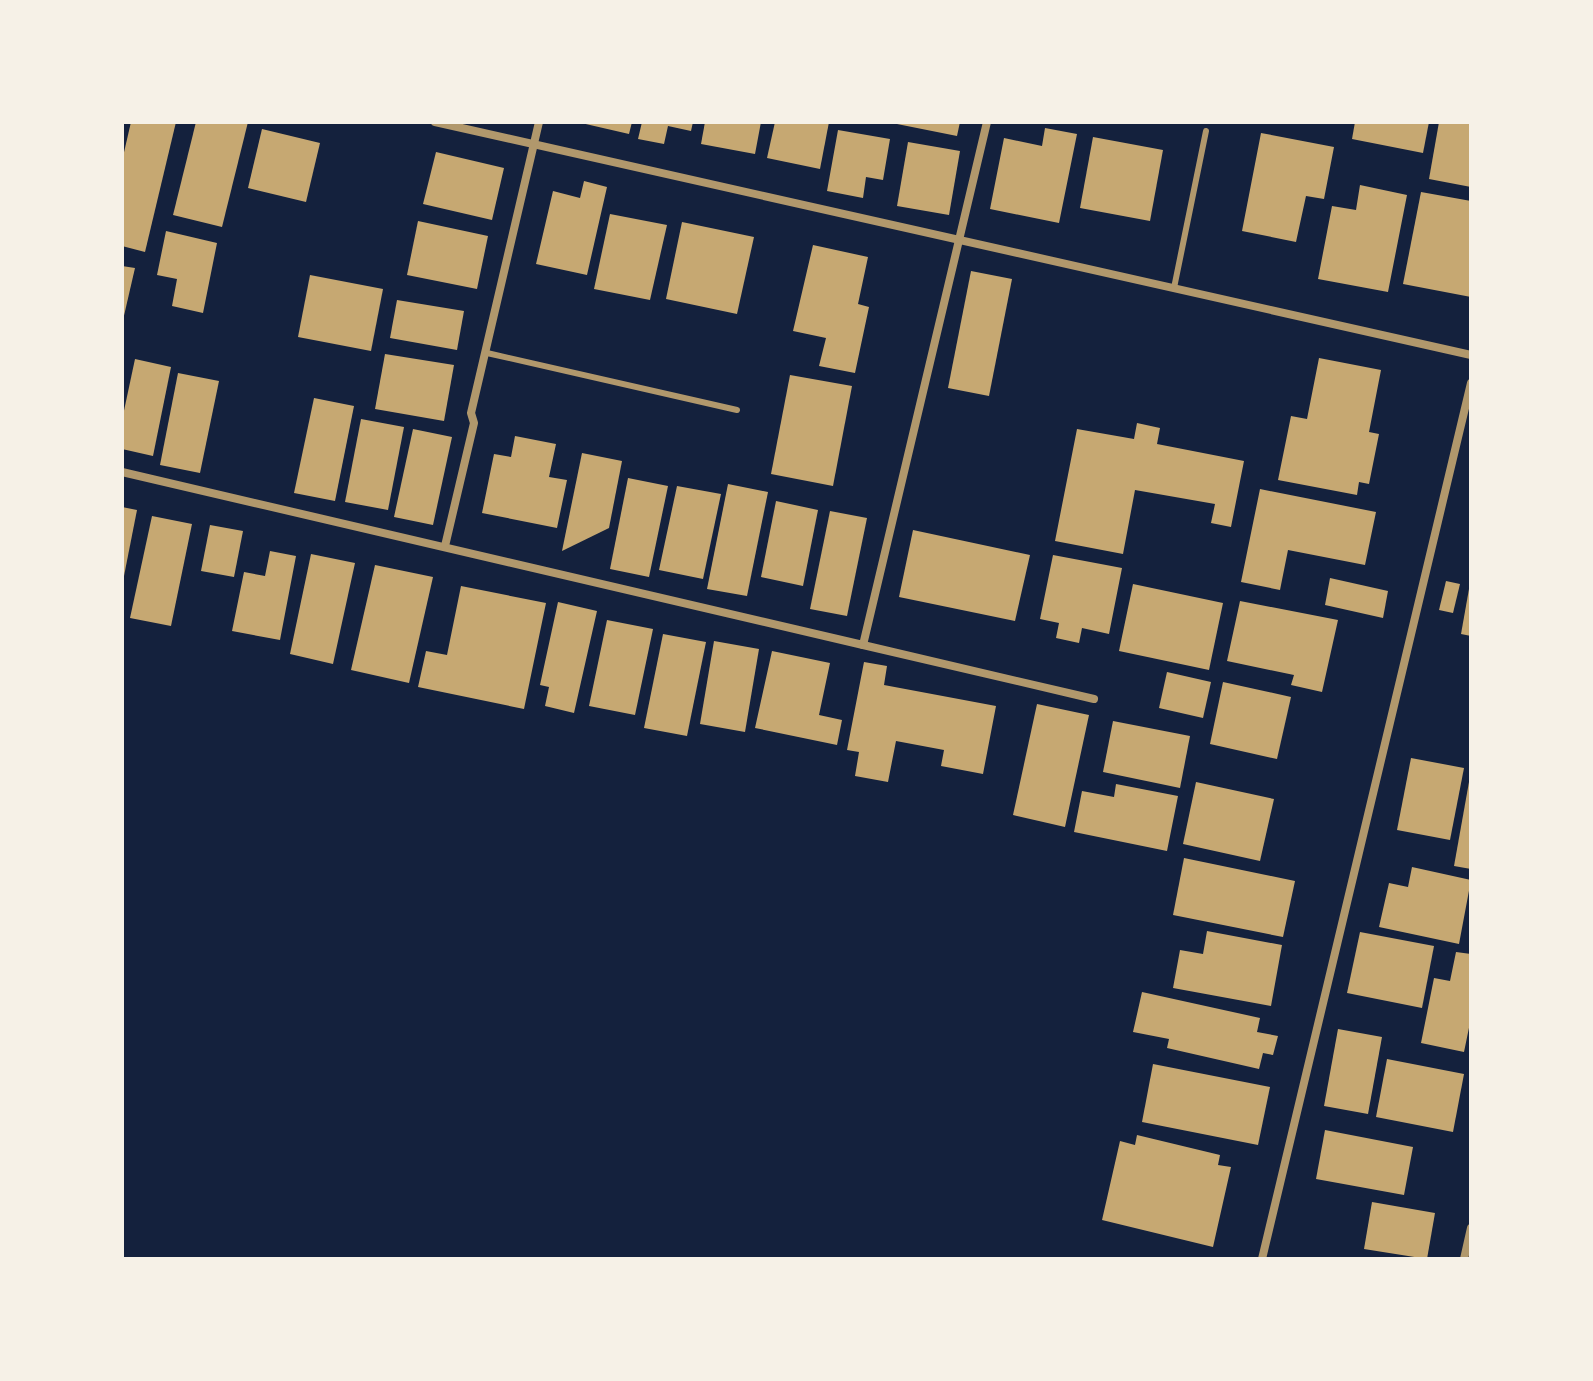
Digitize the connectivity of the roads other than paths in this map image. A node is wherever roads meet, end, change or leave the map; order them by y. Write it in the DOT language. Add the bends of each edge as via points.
graph roads {
  1 [pos="435,122"];
  2 [pos="539,122"];
  3 [pos="987,122"];
  4 [pos="1206,131"];
  5 [pos="533,145"];
  6 [pos="958,240"];
  7 [pos="1174,288"];
  8 [pos="487,353"];
  9 [pos="1471,355"];
  10 [pos="1471,383"];
  11 [pos="737,410"];
  12 [pos="122,472"];
  13 [pos="445,546"];
  14 [pos="863,645"];
  15 [pos="1094,699"];
  16 [pos="1471,1228"];
  17 [pos="1262,1259"];
  18 [pos="1464,1259"];
  1 -- 5 [label="street"];
  2 -- 5 [label="street"];
  3 -- 6 [label="street"];
  4 -- 7 [label="lane"];
  5 -- 6 [label="street"];
  5 -- 8 [label="street"];
  6 -- 7 [label="street"];
  6 -- 14 [label="street"];
  7 -- 9 [label="street"];
  8 -- 11 [label="lane"];
  8 -- 13 [label="street"];
  10 -- 17 [label="street"];
  12 -- 13 [label="street"];
  13 -- 14 [label="street"];
  14 -- 15 [label="street"];
  16 -- 18 [label="street"];
}
